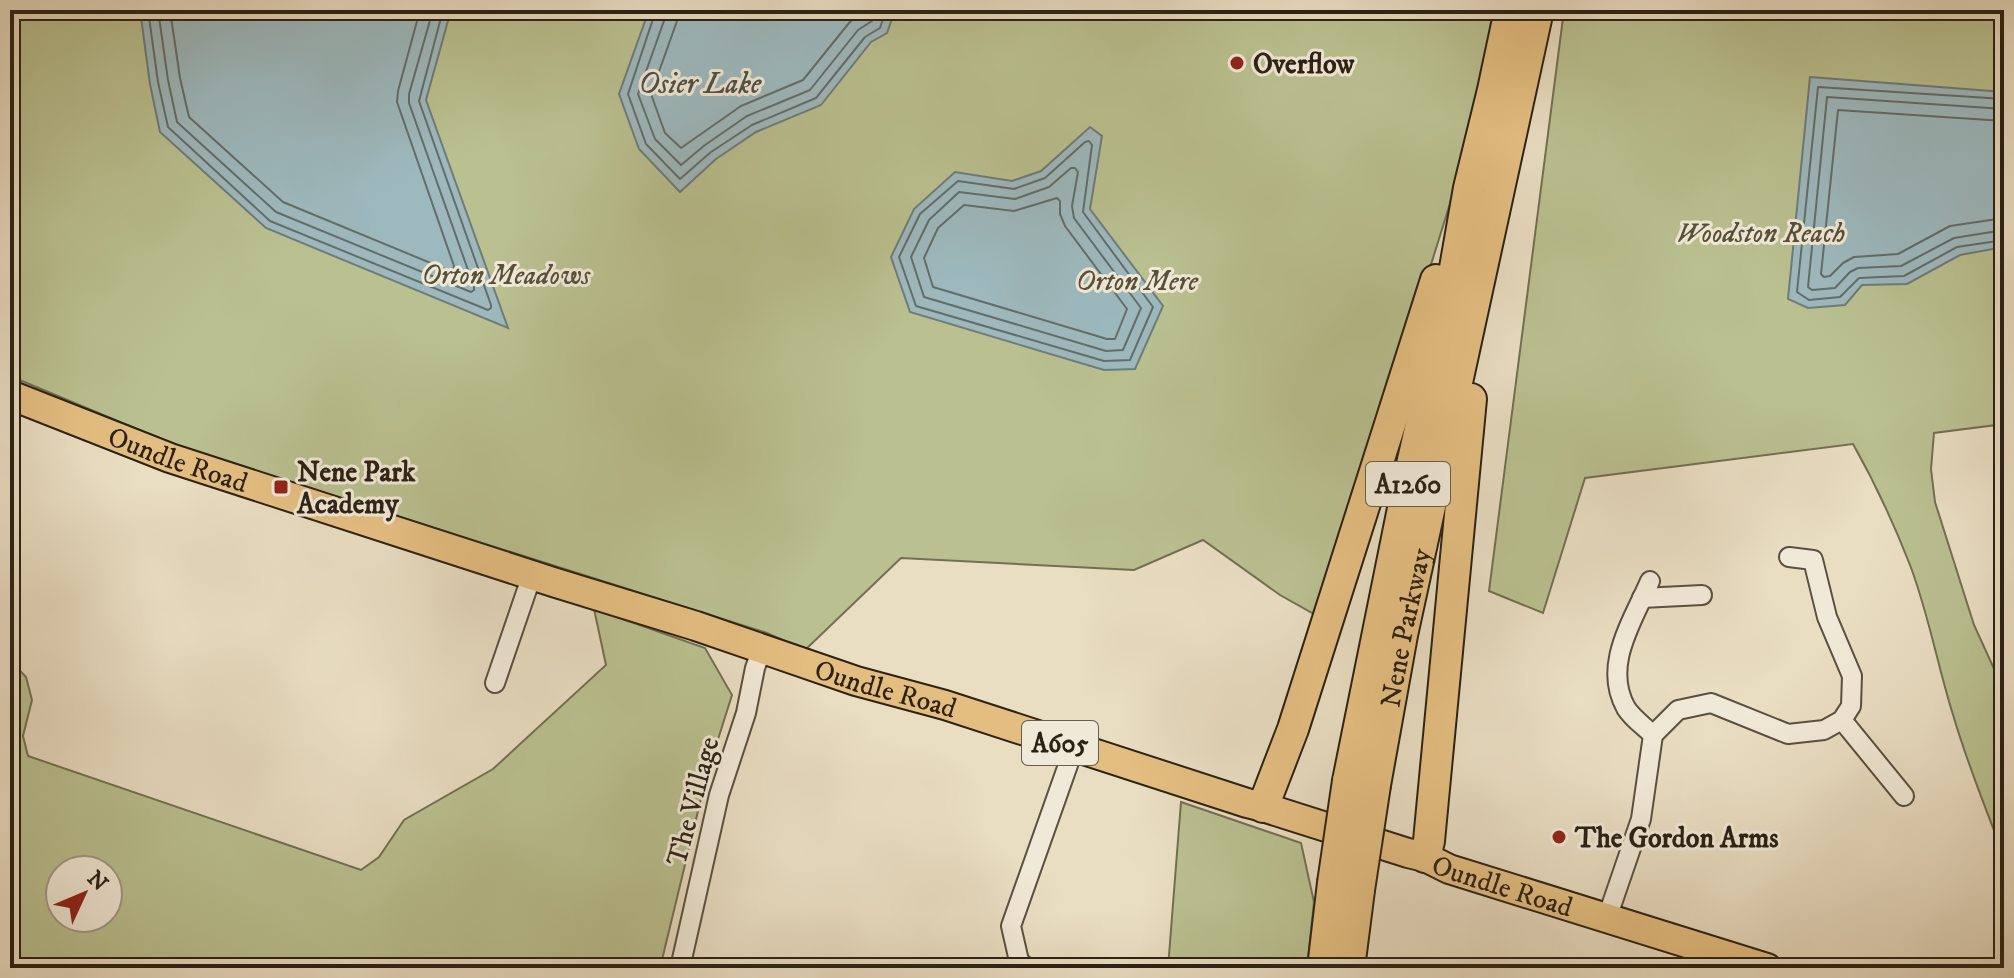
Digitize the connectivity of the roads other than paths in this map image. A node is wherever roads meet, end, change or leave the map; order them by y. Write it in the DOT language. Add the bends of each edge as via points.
graph roads {
  1 [pos="1510,10"];
  2 [pos="1538,10"];
  3 [pos="1469,188"];
  4 [pos="1496,203"];
  5 [pos="10,395"];
  6 [pos="1789,557"];
  7 [pos="532,575"];
  8 [pos="1702,595"];
  9 [pos="762,649"];
  10 [pos="495,683"];
  11 [pos="1842,720"];
  12 [pos="1653,735"];
  13 [pos="1074,748"];
  14 [pos="1362,783"];
  15 [pos="1904,796"];
  16 [pos="1263,807"];
  17 [pos="1425,857"];
  18 [pos="1346,886"];
  19 [pos="1607,918"];
  20 [pos="1723,962"];
  21 [pos="680,968"];
  22 [pos="1027,968"];
  23 [pos="1323,968"];
  24 [pos="1349,968"];
  25 [pos="1767,968"];
  1 -- 3 [label="highway, Nene Parkway / A1260"];
  2 -- 4 [label="highway, Nene Parkway / A1260"];
  3 -- 14 [label="highway, Nene Parkway / A1260" via="1411,469"];
  3 -- 16 [label="highway"];
  4 -- 14 [label="highway, Nene Parkway / A1260" via="1402,635"];
  4 -- 17 [label="highway" via="1466,438"];
  5 -- 7 [label="main road, Oundle Road / A605" via="170,458"];
  6 -- 11 [label="street" via="1813,560 1827,617 1852,676 1851,706"];
  7 -- 9 [label="main road, Oundle Road / A605"];
  7 -- 10 [label="street"];
  8 -- 12 [label="street" via="1646,589 1618,654 1616,682 1627,710"];
  9 -- 13 [label="main road, Oundle Road / A605"];
  9 -- 21 [label="street, The Village" via="719,795"];
  11 -- 12 [label="street" via="1824,730 1788,734 1711,703 1678,710"];
  11 -- 15 [label="street"];
  12 -- 19 [label="street" via="1641,819"];
  13 -- 16 [label="main road, Oundle Road / A605"];
  13 -- 22 [label="street" via="1011,926 1019,961"];
  14 -- 18 [label="highway, Nene Parkway / A1260, bridge"];
  16 -- 17 [label="main road, Oundle Road / A605"];
  17 -- 19 [label="main road, Oundle Road / A605"];
  18 -- 23 [label="highway, Nene Parkway / A1260"];
  18 -- 24 [label="highway, Nene Parkway / A1260"];
  19 -- 20 [label="main road, Oundle Road / A605"];
  20 -- 25 [label="main road, Oundle Road / A605"];
}
